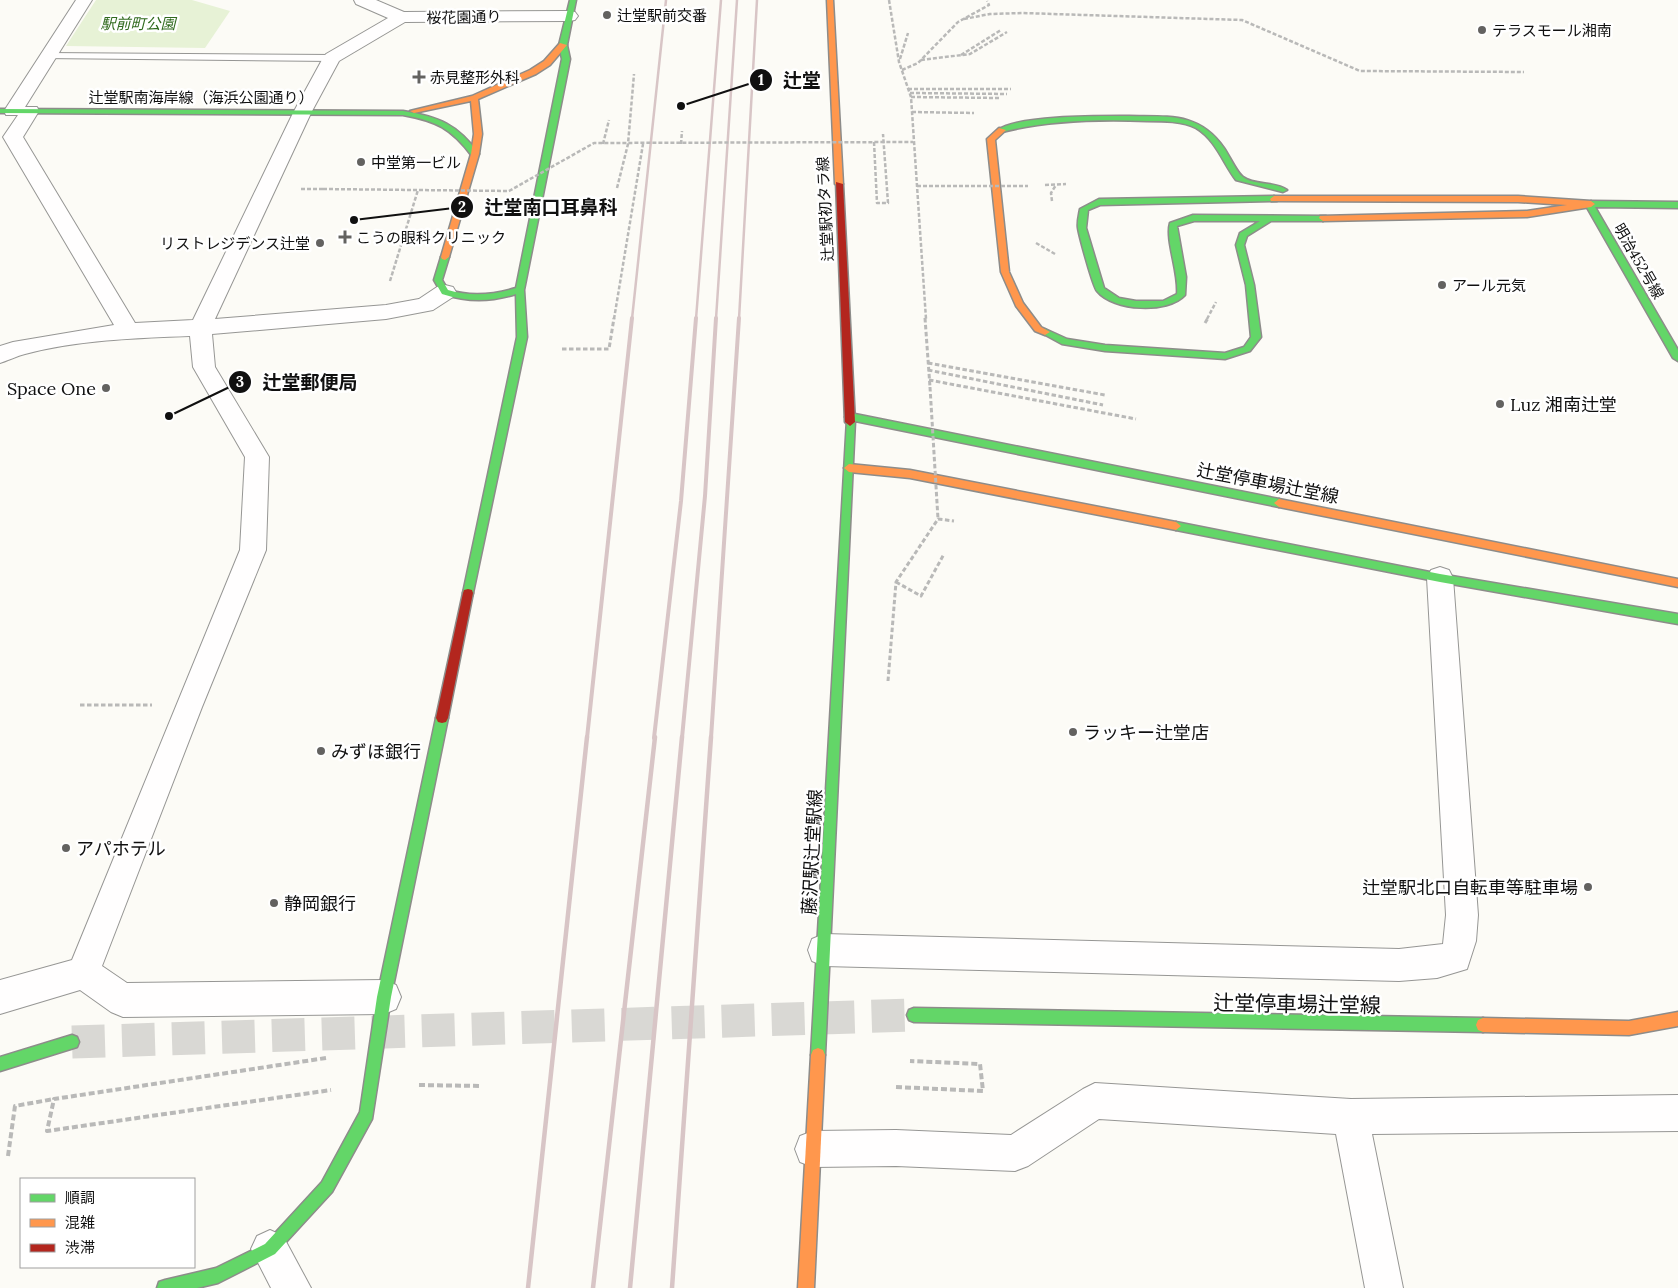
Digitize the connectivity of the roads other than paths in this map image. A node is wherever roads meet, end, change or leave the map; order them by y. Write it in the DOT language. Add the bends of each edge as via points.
graph roads {
  1 [pos="84,0"];
  2 [pos="362,0"];
  3 [pos="830,0"];
  4 [pos="571,8"];
  5 [pos="401,17"];
  6 [pos="563,45"];
  7 [pos="47,56"];
  8 [pos="332,58"];
  9 [pos="495,89"];
  10 [pos="523,89"];
  11 [pos="474,98"];
  12 [pos="14,111"];
  13 [pos="302,112"];
  14 [pos="403,114"];
  15 [pos="475,154"];
  16 [pos="1311,198"];
  17 [pos="1589,204"];
  18 [pos="1678,205"];
  19 [pos="1268,219"];
  20 [pos="520,290"];
  21 [pos="445,292"];
  22 [pos="200,328"];
  23 [pos="129,331"];
  24 [pos="0,355"];
  25 [pos="1678,358"];
  26 [pos="850,417"];
  27 [pos="849,468"];
  28 [pos="1440,578"];
  29 [pos="1678,583"];
  30 [pos="1678,619"];
  31 [pos="824,950"];
  32 [pos="83,973"];
  33 [pos="0,997"];
  34 [pos="384,997"];
  35 [pos="914,1015"];
  36 [pos="1678,1019"];
  37 [pos="72,1042"];
  38 [pos="0,1064"];
  39 [pos="1678,1113"];
  40 [pos="1351,1117"];
  41 [pos="813,1149"];
  42 [pos="270,1249"];
  43 [pos="165,1288"];
  44 [pos="292,1288"];
  45 [pos="806,1288"];
  46 [pos="1384,1288"];
  1 -- 7 [label="street"];
  2 -- 5 [label="street, 桜花園通り"];
  3 -- 26 [label="street, 辻堂駅初タラ線"];
  4 -- 5 [label="street, 桜花園通り"];
  4 -- 6 [label="street"];
  5 -- 8 [label="street"];
  6 -- 9 [label="street" via="547,63"];
  6 -- 20 [label="street" via="566,59 555,89"];
  7 -- 8 [label="lane"];
  7 -- 12 [label="street"];
  8 -- 13 [label="street"];
  9 -- 10 [label="street"];
  9 -- 11 [label="street"];
  11 -- 14 [label="street"];
  11 -- 15 [label="street" via="478,134"];
  12 -- 13 [label="street, 辻堂駅南海岸線（海浜公園通り）"];
  12 -- 23 [label="street" via="13,137"];
  13 -- 14 [label="street, 辻堂駅南海岸線（海浜公園通り）"];
  13 -- 22 [label="street"];
  14 -- 15 [label="street" via="436,119 454,126"];
  15 -- 21 [label="street" via="438,280"];
  16 -- 17 [label="street" via="1518,199"];
  16 -- 19 [label="street" via="1098,202 1084,209 1082,228 1100,288 1116,300 1165,304 1181,295 1184,283 1172,240 1173,225 1193,218"];
  16 -- 19 [label="street" via="1238,178 1220,147 1195,124 1152,120 1052,120 1022,123 998,131 991,139 1005,272 1019,304 1038,330 1064,342 1225,356 1247,349 1256,337 1250,284 1240,245 1243,235"];
  17 -- 18 [label="street"];
  17 -- 19 [label="street" via="1527,214"];
  17 -- 25 [label="street, 明治452号線"];
  20 -- 21 [label="street" via="494,299 465,299"];
  20 -- 34 [label="street" via="522,337"];
  21 -- 22 [label="street" via="426,305 386,312"];
  22 -- 23 [label="street"];
  22 -- 32 [label="street" via="204,367 257,457 254,550"];
  23 -- 24 [label="street" via="56,341"];
  26 -- 27 [label="street, 藤沢駅辻堂駅線"];
  26 -- 29 [label="street, 辻堂停車場辻堂線"];
  27 -- 28 [label="street" via="910,474"];
  27 -- 31 [label="street, 藤沢駅辻堂駅線"];
  28 -- 30 [label="street"];
  28 -- 31 [label="street" via="1462,915 1455,957 1399,966"];
  31 -- 41 [label="street, 藤沢駅辻堂駅線"];
  32 -- 33 [label="street"];
  32 -- 34 [label="street" via="123,1000"];
  34 -- 42 [label="street" via="367,1114 327,1187"];
  35 -- 36 [label="street, 辻堂停車場辻堂線" via="1629,1028"];
  37 -- 38 [label="street"];
  39 -- 40 [label="street"];
  40 -- 41 [label="street" via="1095,1101 1015,1153 896,1148"];
  40 -- 46 [label="street"];
  41 -- 45 [label="street, 藤沢駅辻堂駅線"];
  42 -- 43 [label="street" via="218,1275"];
  42 -- 44 [label="street"];
}
